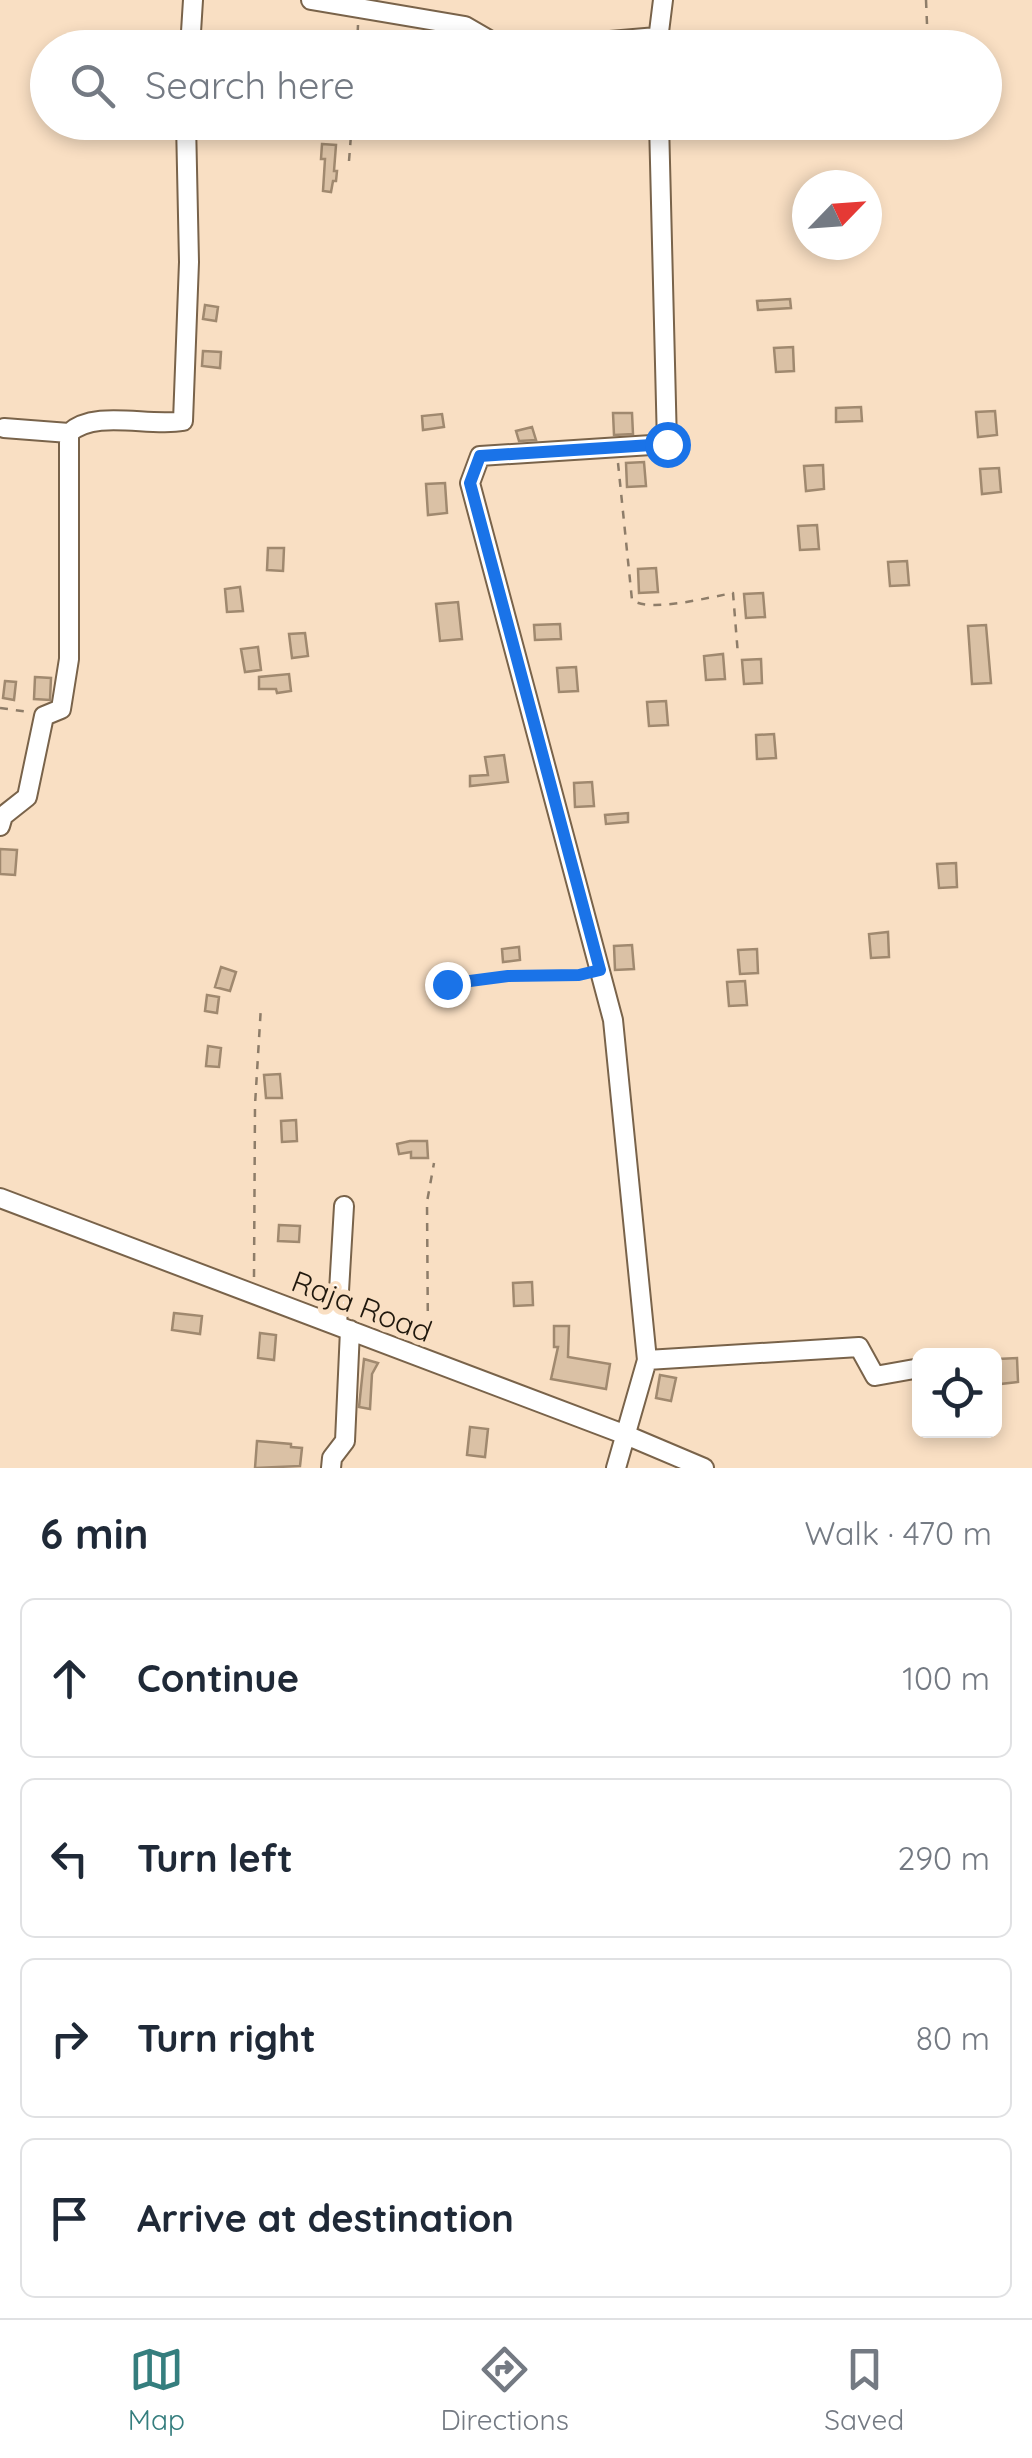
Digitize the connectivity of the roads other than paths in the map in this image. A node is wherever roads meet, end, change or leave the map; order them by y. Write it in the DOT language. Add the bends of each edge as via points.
graph roads {
  1 [pos="194,0"];
  2 [pos="311,0"];
  3 [pos="664,0"];
  4 [pos="192,30"];
  5 [pos="473,30"];
  6 [pos="659,30"];
  7 [pos="186,140"];
  8 [pos="659,140"];
  9 [pos="4,428"];
  10 [pos="70,433"];
  11 [pos="0,826"];
  12 [pos="0,1198"];
  13 [pos="344,1206"];
  14 [pos="344,1328"];
  15 [pos="647,1360"];
  16 [pos="912,1369"];
  17 [pos="626,1435"];
  18 [pos="331,1468"];
  19 [pos="616,1468"];
  20 [pos="704,1468"];
  1 -- 4 [label="street"];
  2 -- 5 [label="street"];
  3 -- 6 [label="street"];
  7 -- 10 [label="street" via="183,421 98,420"];
  8 -- 15 [label="street" via="667,444 480,456 470,483 614,1020"];
  9 -- 10 [label="street"];
  10 -- 11 [label="street" via="69,659 61,709 45,716 26,797"];
  12 -- 14 [label="street, Raja Road"];
  13 -- 14 [label="street"];
  14 -- 17 [label="street, Raja Road"];
  14 -- 18 [label="street" via="345,1440"];
  15 -- 16 [label="street" via="859,1347 875,1376"];
  15 -- 17 [label="street"];
  17 -- 19 [label="street"];
  17 -- 20 [label="street, Raja Road"];
}
